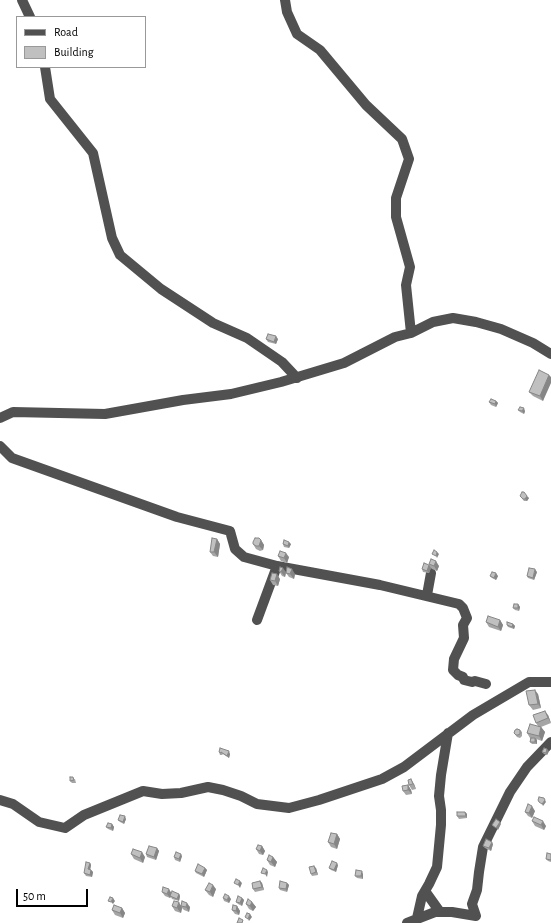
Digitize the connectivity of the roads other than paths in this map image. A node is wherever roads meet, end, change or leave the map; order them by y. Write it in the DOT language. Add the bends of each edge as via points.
graph roads {
  1 [pos="22,0"];
  2 [pos="284,0"];
  3 [pos="30,16"];
  4 [pos="45,68"];
  5 [pos="411,333"];
  6 [pos="551,354"];
  7 [pos="298,378"];
  8 [pos="0,418"];
  9 [pos="0,446"];
  10 [pos="277,566"];
  11 [pos="431,573"];
  12 [pos="427,595"];
  13 [pos="257,620"];
  14 [pos="551,682"];
  15 [pos="486,684"];
  16 [pos="448,733"];
  17 [pos="551,742"];
  18 [pos="0,800"];
  19 [pos="425,891"];
  20 [pos="440,912"];
  21 [pos="417,918"];
  22 [pos="407,923"];
  1 -- 3 [label="street"];
  2 -- 5 [label="street" via="297,34 320,50 366,105 402,139 409,159 396,198 396,217 410,267 406,285"];
  4 -- 7 [label="street" via="50,99 93,153 112,238 120,255 161,289 213,323 247,338 282,362"];
  5 -- 6 [label="street" via="433,322 453,318 501,329"];
  5 -- 7 [label="street" via="344,363"];
  7 -- 8 [label="street" via="231,394 105,414 13,412"];
  9 -- 10 [label="street" via="12,458 177,517 230,531 235,549 244,557"];
  10 -- 12 [label="street"];
  10 -- 13 [label="street"];
  11 -- 12 [label="street"];
  12 -- 15 [label="street" via="459,604 463,608 467,618 464,638 454,659 453,670 464,680"];
  14 -- 16 [label="street" via="529,682 474,714"];
  16 -- 18 [label="street" via="404,767 382,779 289,808 257,804 241,796 208,787 181,793 143,791 84,815 65,828 39,822 13,804"];
  16 -- 19 [label="street" via="441,775 440,849 437,867"];
  17 -- 20 [label="street" via="527,767 510,792 483,847 477,890 472,904 476,916"];
  19 -- 20 [label="street"];
  19 -- 21 [label="street"];
  20 -- 21 [label="street"];
  21 -- 22 [label="street"];
}
